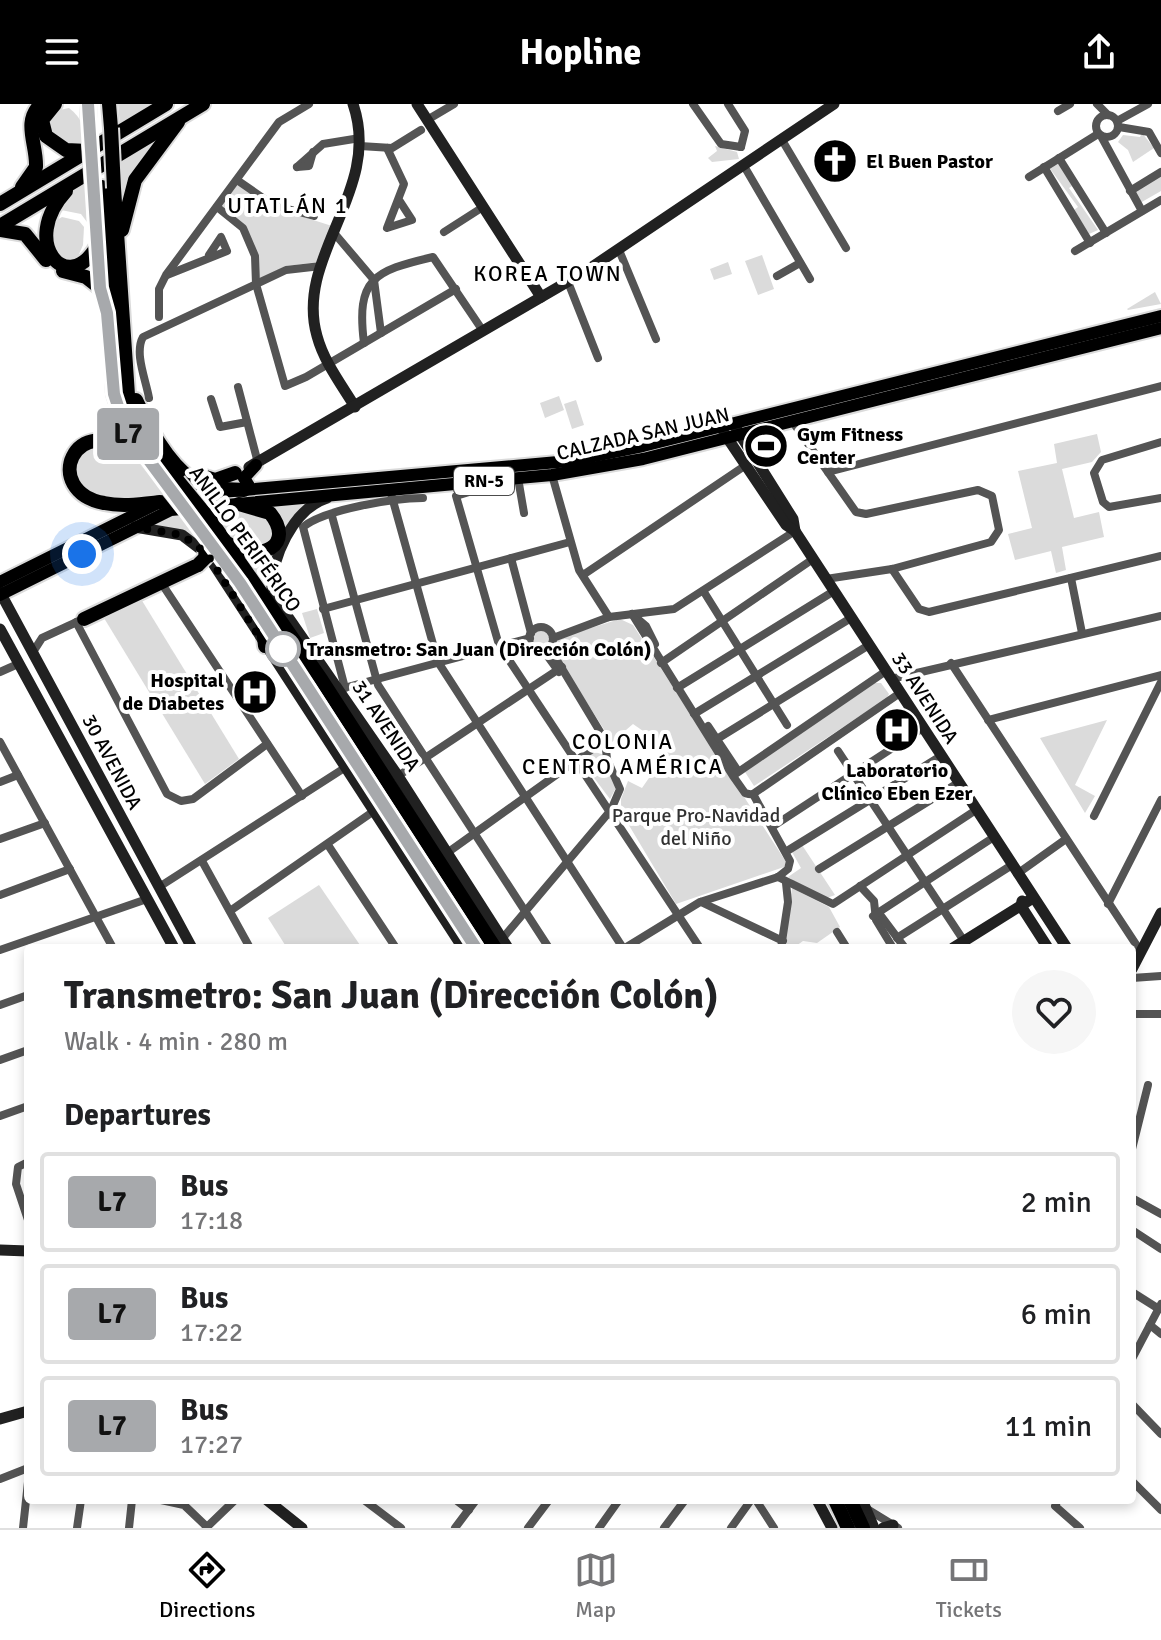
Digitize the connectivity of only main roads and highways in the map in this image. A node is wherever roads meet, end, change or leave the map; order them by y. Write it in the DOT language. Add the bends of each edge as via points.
graph roads {
  1 [pos="41,104"];
  2 [pos="55,104"];
  3 [pos="109,104"];
  4 [pos="166,104"];
  5 [pos="203,104"];
  6 [pos="87,106"];
  7 [pos="154,109"];
  8 [pos="182,116"];
  9 [pos="100,129"];
  10 [pos="88,151"];
  11 [pos="84,176"];
  12 [pos="103,188"];
  13 [pos="6,200"];
  14 [pos="0,228"];
  15 [pos="97,246"];
  16 [pos="117,249"];
  17 [pos="100,288"];
  18 [pos="107,313"];
  19 [pos="1161,316"];
  20 [pos="1161,328"];
  21 [pos="125,379"];
  22 [pos="729,429"];
  23 [pos="157,437"];
  24 [pos="144,458"];
  25 [pos="257,464"];
  26 [pos="235,473"];
  27 [pos="173,485"];
  28 [pos="205,491"];
  29 [pos="244,494"];
  30 [pos="160,502"];
  31 [pos="206,533"];
  32 [pos="224,541"];
  33 [pos="254,581"];
  34 [pos="0,591"];
  35 [pos="269,614"];
  36 [pos="80,621"];
  37 [pos="265,646"];
  38 [pos="342,688"];
  39 [pos="342,713"];
  40 [pos="390,835"];
  41 [pos="429,876"];
  42 [pos="473,944"];
  43 [pos="501,944"];
  44 [pos="837,1504"];
  45 [pos="852,1504"];
  46 [pos="863,1504"];
  47 [pos="848,1528"];
  48 [pos="865,1528"];
  1 -- 13 [label="highway" via="31,121 36,167"];
  2 -- 10 [label="highway" via="42,120 46,136 66,150"];
  3 -- 9 [label="highway, ANILLO PERIFÉRICO"];
  4 -- 7 [label="highway"];
  5 -- 8 [label="highway"];
  6 -- 9 [label="highway, ANILLO PERIFÉRICO"];
  7 -- 10 [label="highway"];
  8 -- 11 [label="highway"];
  8 -- 16 [label="highway" via="135,180"];
  9 -- 12 [label="highway, ANILLO PERIFÉRICO, bridge"];
  9 -- 12 [label="highway, bridge"];
  10 -- 13 [label="highway"];
  11 -- 14 [label="highway"];
  11 -- 15 [label="highway" via="54,205 45,243 53,258 73,267 84,263"];
  12 -- 15 [label="highway"];
  12 -- 16 [label="highway, ANILLO PERIFÉRICO"];
  12 -- 18 [label="highway, ANILLO PERIFÉRICO"];
  14 -- 17 [label="highway" via="25,234 48,263"];
  15 -- 17 [label="highway"];
  16 -- 21 [label="highway, ANILLO PERIFÉRICO"];
  17 -- 18 [label="highway"];
  18 -- 24 [label="highway, ANILLO PERIFÉRICO" via="117,405"];
  19 -- 22 [label="main road, CALZADA SAN JUAN / RN-5"];
  20 -- 22 [label="main road, CALZADA SAN JUAN / RN-5" via="792,421"];
  21 -- 23 [label="highway"];
  21 -- 27 [label="highway, ANILLO PERIFÉRICO" via="135,421"];
  22 -- 29 [label="main road, CALZADA SAN JUAN / RN-5" via="569,461"];
  22 -- 29 [label="main road, CALZADA SAN JUAN / RN-5" via="643,459 552,475 391,494"];
  23 -- 26 [label="highway" via="204,477 215,480"];
  23 -- 28 [label="highway"];
  24 -- 27 [label="highway, ANILLO PERIFÉRICO"];
  24 -- 30 [label="highway" via="108,440 88,440 73,453 70,478 84,495 102,503"];
  25 -- 29 [label="main road" via="244,478"];
  27 -- 31 [label="highway, ANILLO PERIFÉRICO, bridge"];
  28 -- 29 [label="highway"];
  28 -- 30 [label="main road"];
  29 -- 32 [label="highway" via="270,513 277,525 276,539 266,552 255,554"];
  29 -- 34 [label="main road, CALZADA SAN JUAN / RN-5" via="171,510"];
  30 -- 34 [label="main road"];
  31 -- 32 [label="highway, ANILLO PERIFÉRICO"];
  31 -- 35 [label="highway, ANILLO PERIFÉRICO"];
  31 -- 36 [label="highway, bridge" via="205,558 198,565"];
  32 -- 33 [label="highway, ANILLO PERIFÉRICO"];
  33 -- 35 [label="highway, ANILLO PERIFÉRICO"];
  33 -- 35 [label="highway" via="272,594"];
  35 -- 37 [label="highway"];
  35 -- 39 [label="highway, ANILLO PERIFÉRICO"];
  35 -- 41 [label="highway, ANILLO PERIFÉRICO"];
  38 -- 39 [label="highway"];
  39 -- 43 [label="highway, ANILLO PERIFÉRICO"];
  40 -- 41 [label="highway"];
  41 -- 42 [label="highway, ANILLO PERIFÉRICO"];
  44 -- 47 [label="highway"];
  45 -- 48 [label="highway"];
  46 -- 48 [label="highway"];
}
